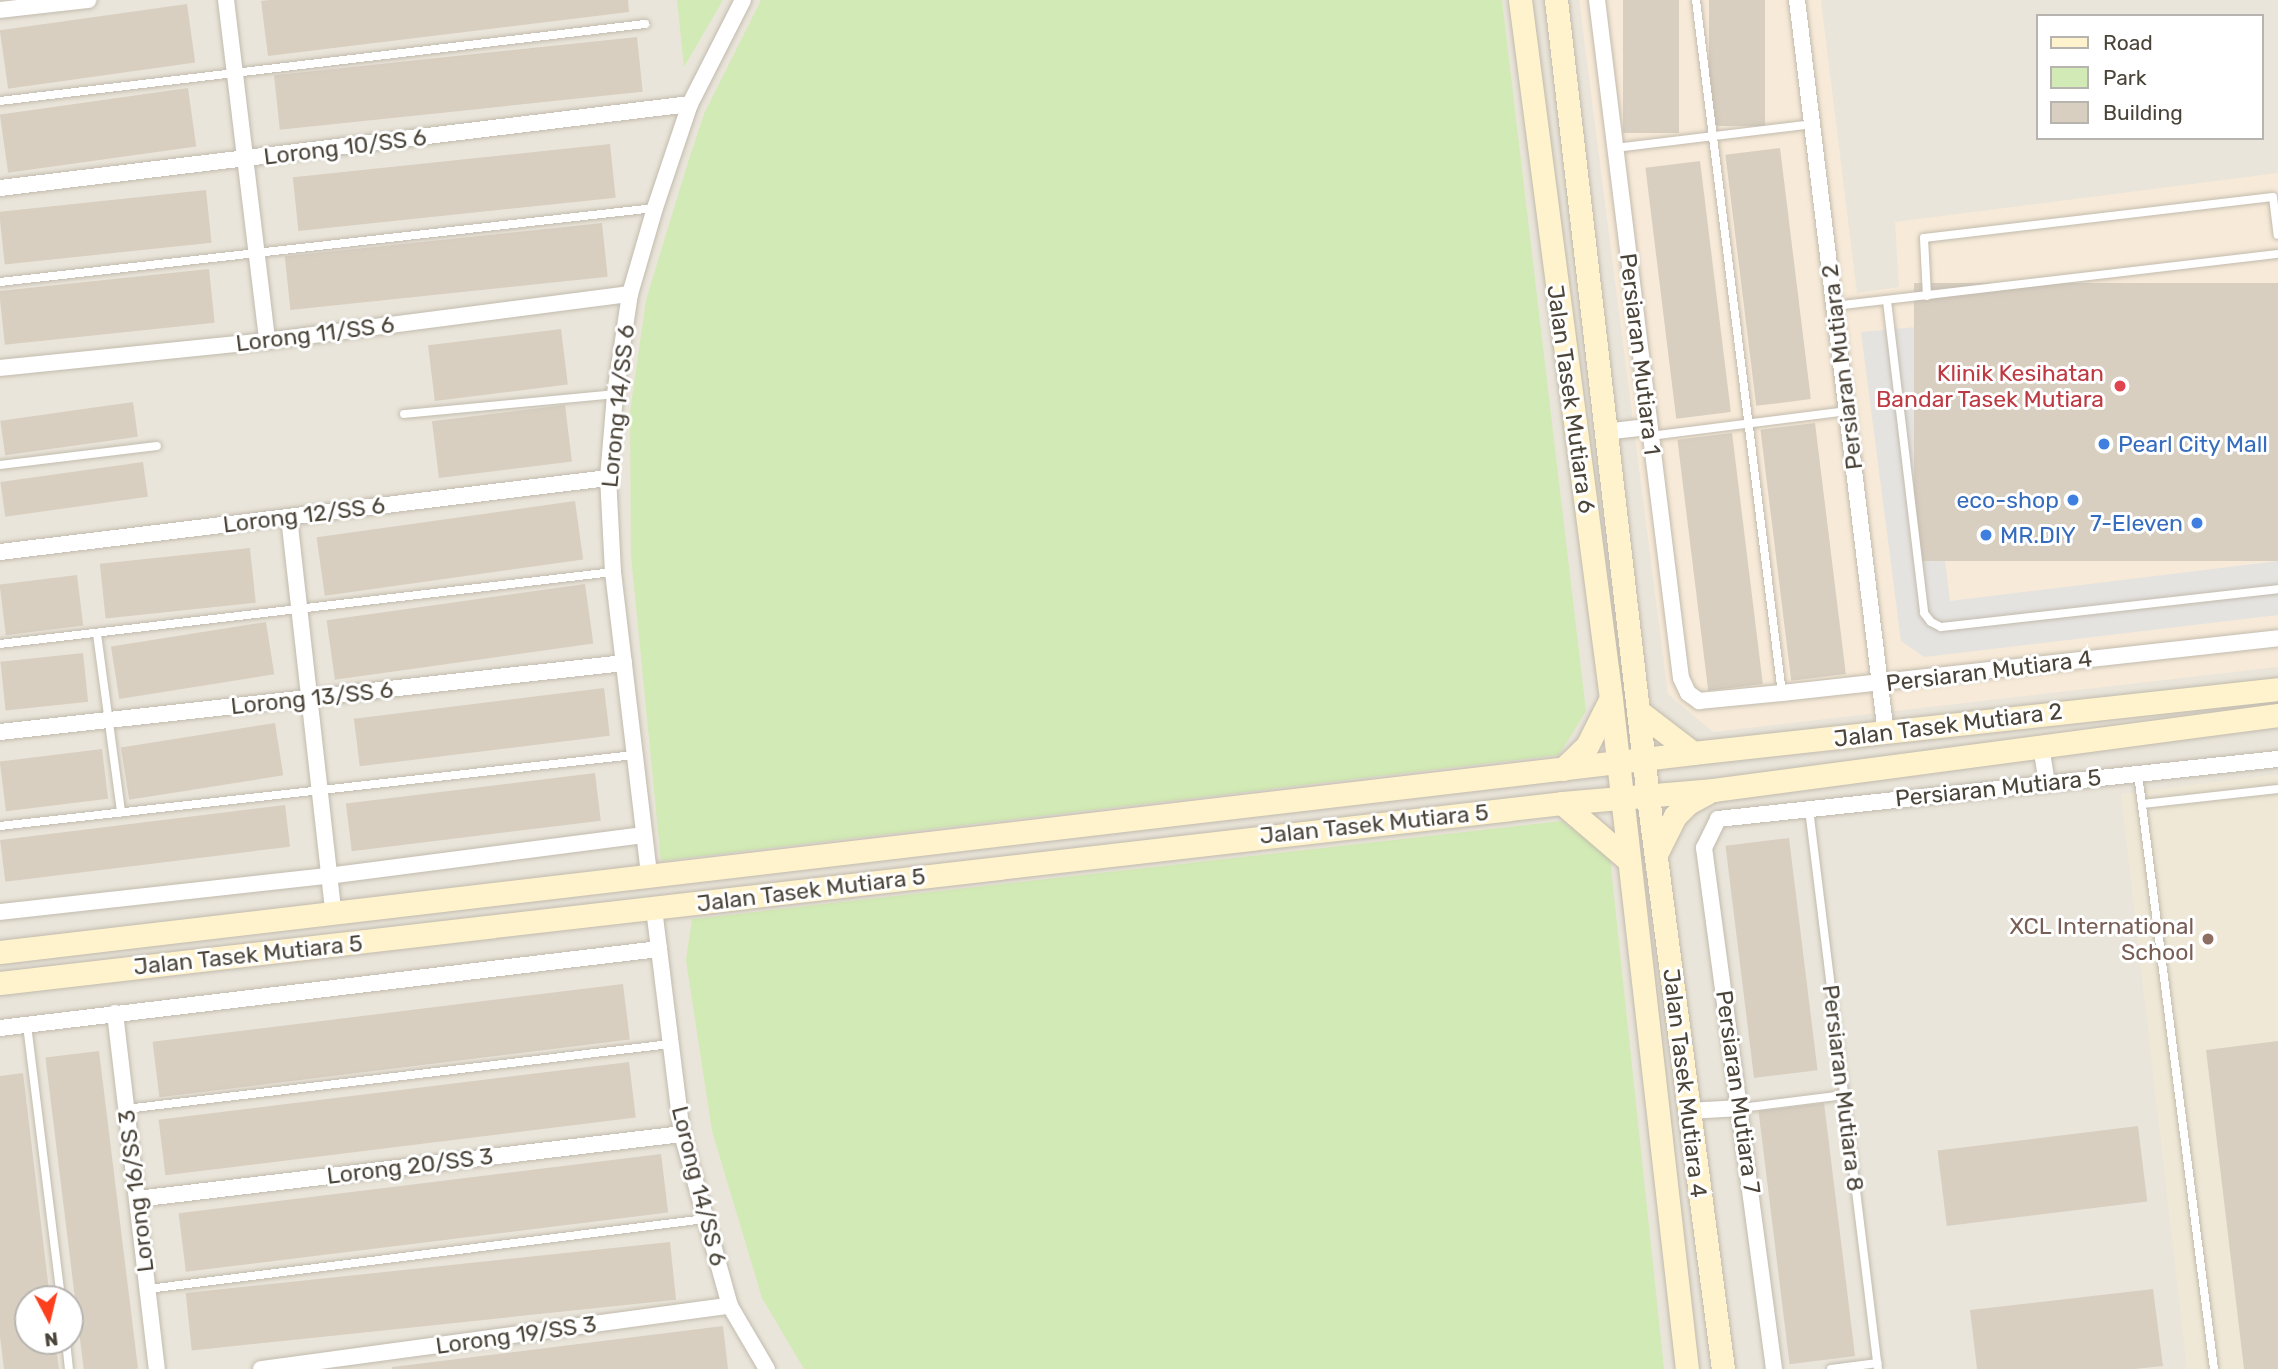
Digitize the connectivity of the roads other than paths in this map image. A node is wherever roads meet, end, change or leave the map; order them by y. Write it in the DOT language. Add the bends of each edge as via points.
graph roads {
  1 [pos="88,0"];
  2 [pos="226,0"];
  3 [pos="743,0"];
  4 [pos="1520,0"];
  5 [pos="1556,0"];
  6 [pos="1597,0"];
  7 [pos="1696,0"];
  8 [pos="1797,0"];
  9 [pos="0,10"];
  10 [pos="645,24"];
  11 [pos="235,72"];
  12 [pos="0,101"];
  13 [pos="690,104"];
  14 [pos="1812,124"];
  15 [pos="1713,137"];
  16 [pos="1573,148"];
  17 [pos="1615,148"];
  18 [pos="1538,151"];
  19 [pos="246,160"];
  20 [pos="0,188"];
  21 [pos="655,208"];
  22 [pos="2278,234"];
  23 [pos="257,252"];
  24 [pos="2278,254"];
  25 [pos="0,282"];
  26 [pos="630,295"];
  27 [pos="1927,296"];
  28 [pos="1887,301"];
  29 [pos="1835,306"];
  30 [pos="267,341"];
  31 [pos="0,368"];
  32 [pos="615,394"];
  33 [pos="1847,411"];
  34 [pos="404,414"];
  35 [pos="1749,424"];
  36 [pos="1649,431"];
  37 [pos="1604,432"];
  38 [pos="158,446"];
  39 [pos="0,465"];
  40 [pos="608,478"];
  41 [pos="289,517"];
  42 [pos="0,552"];
  43 [pos="613,572"];
  44 [pos="2278,589"];
  45 [pos="299,610"];
  46 [pos="97,634"];
  47 [pos="2278,638"];
  48 [pos="0,645"];
  49 [pos="624,663"];
  50 [pos="1881,684"];
  51 [pos="2278,689"];
  52 [pos="1783,693"];
  53 [pos="309,698"];
  54 [pos="1611,699"];
  55 [pos="1699,701"];
  56 [pos="1638,711"];
  57 [pos="2278,715"];
  58 [pos="106,721"];
  59 [pos="0,732"];
  60 [pos="1886,734"];
  61 [pos="2041,746"];
  62 [pos="1693,753"];
  63 [pos="634,755"];
  64 [pos="2278,759"];
  65 [pos="1645,760"];
  66 [pos="1618,764"];
  67 [pos="1563,769"];
  68 [pos="2138,774"];
  69 [pos="2047,783"];
  70 [pos="2278,789"];
  71 [pos="319,790"];
  72 [pos="1713,790"];
  73 [pos="1648,797"];
  74 [pos="1622,799"];
  75 [pos="1562,803"];
  76 [pos="2142,804"];
  77 [pos="1809,807"];
  78 [pos="121,812"];
  79 [pos="1718,819"];
  80 [pos="0,826"];
  81 [pos="643,835"];
  82 [pos="923,846"];
  83 [pos="1657,852"];
  84 [pos="1627,859"];
  85 [pos="649,874"];
  86 [pos="930,875"];
  87 [pos="329,881"];
  88 [pos="654,909"];
  89 [pos="332,910"];
  90 [pos="0,912"];
  91 [pos="659,949"];
  92 [pos="0,952"];
  93 [pos="0,983"];
  94 [pos="115,1013"];
  95 [pos="27,1025"];
  96 [pos="0,1028"];
  97 [pos="670,1044"];
  98 [pos="1844,1095"];
  99 [pos="1741,1108"];
  100 [pos="126,1109"];
  101 [pos="1688,1111"];
  102 [pos="682,1134"];
  103 [pos="137,1199"];
  104 [pos="705,1219"];
  105 [pos="59,1285"];
  106 [pos="148,1289"];
  107 [pos="730,1306"];
  108 [pos="1878,1366"];
  109 [pos="157,1369"];
  110 [pos="261,1369"];
  111 [pos="767,1369"];
  112 [pos="1687,1369"];
  113 [pos="1723,1369"];
  114 [pos="1774,1369"];
  115 [pos="1830,1369"];
  116 [pos="2214,1369"];
  1 -- 9 [label="street"];
  2 -- 11 [label="street"];
  3 -- 13 [label="street, Lorong 14/SS 6"];
  4 -- 18 [label="street, Jalan Tasek Mutiara 6"];
  5 -- 16 [label="street, Jalan Tasek Mutiara 6"];
  6 -- 17 [label="street, Persiaran Mutiara 1"];
  7 -- 15 [label="lane"];
  8 -- 14 [label="street, Persiaran Mutiara 2"];
  10 -- 11 [label="lane"];
  11 -- 12 [label="lane"];
  11 -- 19 [label="street"];
  13 -- 19 [label="street, Lorong 10/SS 6"];
  13 -- 21 [label="street, Lorong 14/SS 6"];
  14 -- 15 [label="lane"];
  14 -- 29 [label="street, Persiaran Mutiara 2"];
  15 -- 17 [label="lane"];
  15 -- 35 [label="lane"];
  16 -- 18 [label="street"];
  16 -- 37 [label="street, Jalan Tasek Mutiara 6"];
  17 -- 36 [label="street, Persiaran Mutiara 1"];
  18 -- 54 [label="street, Jalan Tasek Mutiara 6"];
  19 -- 20 [label="street, Lorong 10/SS 6"];
  19 -- 23 [label="street"];
  21 -- 23 [label="lane"];
  21 -- 26 [label="street, Lorong 14/SS 6"];
  22 -- 27 [label="lane" via="2273,197 1924,237"];
  23 -- 25 [label="lane"];
  23 -- 30 [label="street"];
  24 -- 27 [label="lane"];
  26 -- 30 [label="street, Lorong 11/SS 6"];
  26 -- 32 [label="street, Lorong 14/SS 6"];
  27 -- 28 [label="lane"];
  28 -- 29 [label="lane"];
  28 -- 44 [label="lane" via="1924,612 1931,622 1941,627"];
  29 -- 33 [label="street, Persiaran Mutiara 2"];
  30 -- 31 [label="street, Lorong 11/SS 6"];
  32 -- 34 [label="lane"];
  32 -- 40 [label="street, Lorong 14/SS 6"];
  33 -- 35 [label="lane"];
  33 -- 50 [label="street, Persiaran Mutiara 2"];
  35 -- 36 [label="lane"];
  35 -- 52 [label="lane"];
  36 -- 37 [label="street"];
  36 -- 55 [label="street, Persiaran Mutiara 1" via="1681,678 1688,693"];
  37 -- 56 [label="street, Jalan Tasek Mutiara 6"];
  38 -- 39 [label="lane"];
  40 -- 41 [label="street, Lorong 12/SS 6"];
  40 -- 43 [label="street, Lorong 14/SS 6"];
  41 -- 42 [label="street, Lorong 12/SS 6"];
  41 -- 45 [label="street"];
  43 -- 45 [label="lane"];
  43 -- 49 [label="street, Lorong 14/SS 6"];
  45 -- 46 [label="lane"];
  45 -- 53 [label="street"];
  46 -- 48 [label="lane"];
  46 -- 58 [label="lane"];
  47 -- 50 [label="street, Persiaran Mutiara 4"];
  49 -- 53 [label="street, Lorong 13/SS 6"];
  49 -- 63 [label="street, Lorong 14/SS 6"];
  50 -- 52 [label="street, Persiaran Mutiara 4"];
  50 -- 60 [label="street, Persiaran Mutiara 2"];
  51 -- 60 [label="street, Jalan Tasek Mutiara 2"];
  52 -- 55 [label="street, Persiaran Mutiara 4"];
  53 -- 58 [label="street, Lorong 13/SS 6"];
  53 -- 71 [label="street"];
  54 -- 66 [label="street, Jalan Tasek Mutiara 6"];
  54 -- 67 [label="street" via="1587,746"];
  56 -- 62 [label="street"];
  56 -- 65 [label="street, Jalan Tasek Mutiara 6"];
  57 -- 61 [label="street, Jalan Tasek Mutiara 2"];
  58 -- 59 [label="street, Lorong 13/SS 6"];
  58 -- 78 [label="lane"];
  60 -- 62 [label="street, Jalan Tasek Mutiara 2"];
  61 -- 69 [label="street"];
  61 -- 72 [label="street, Jalan Tasek Mutiara 2"];
  62 -- 65 [label="street, Jalan Tasek Mutiara 2"];
  63 -- 71 [label="lane"];
  63 -- 81 [label="street, Lorong 14/SS 6"];
  64 -- 68 [label="street, Persiaran Mutiara 5"];
  65 -- 66 [label="street, Jalan Tasek Mutiara 2"];
  65 -- 73 [label="street, Jalan Tasek Mutiara 6"];
  66 -- 67 [label="street, Jalan Tasek Mutiara 5"];
  66 -- 74 [label="street, Jalan Tasek Mutiara 6"];
  67 -- 82 [label="street, Jalan Tasek Mutiara 5"];
  68 -- 69 [label="street, Persiaran Mutiara 5"];
  68 -- 76 [label="lane"];
  69 -- 77 [label="street, Persiaran Mutiara 5"];
  70 -- 76 [label="lane"];
  71 -- 78 [label="lane"];
  71 -- 87 [label="street"];
  72 -- 73 [label="street, Jalan Tasek Mutiara 2"];
  72 -- 83 [label="street" via="1675,816"];
  73 -- 74 [label="street, Jalan Tasek Mutiara 2"];
  73 -- 83 [label="street, Jalan Tasek Mutiara 4"];
  74 -- 75 [label="street, Jalan Tasek Mutiara 5"];
  74 -- 84 [label="street, Jalan Tasek Mutiara 4"];
  75 -- 84 [label="street"];
  75 -- 86 [label="street, Jalan Tasek Mutiara 5"];
  76 -- 116 [label="lane"];
  77 -- 79 [label="street, Persiaran Mutiara 5"];
  77 -- 98 [label="lane, Persiaran Mutiara 8"];
  78 -- 80 [label="lane"];
  79 -- 99 [label="street, Persiaran Mutiara 7" via="1704,848"];
  81 -- 85 [label="street, Lorong 14/SS 6"];
  81 -- 87 [label="street"];
  82 -- 85 [label="street, Jalan Tasek Mutiara 5"];
  82 -- 86 [label="street"];
  83 -- 101 [label="street, Jalan Tasek Mutiara 4"];
  84 -- 112 [label="street, Jalan Tasek Mutiara 4"];
  85 -- 89 [label="street, Jalan Tasek Mutiara 5"];
  86 -- 88 [label="street, Jalan Tasek Mutiara 5"];
  87 -- 89 [label="street"];
  87 -- 90 [label="street"];
  88 -- 91 [label="street, Lorong 14/SS 6"];
  88 -- 93 [label="street, Jalan Tasek Mutiara 5"];
  89 -- 92 [label="street, Jalan Tasek Mutiara 5"];
  91 -- 94 [label="street, Jalan Tasek Mutiara 5"];
  91 -- 97 [label="street, Lorong 14/SS 6"];
  94 -- 95 [label="street, Jalan Tasek Mutiara 5"];
  94 -- 100 [label="street, Lorong 16/SS 3"];
  95 -- 96 [label="street, Jalan Tasek Mutiara 5"];
  95 -- 105 [label="lane"];
  97 -- 100 [label="lane"];
  97 -- 102 [label="street, Lorong 14/SS 6"];
  98 -- 99 [label="lane"];
  98 -- 108 [label="lane, Persiaran Mutiara 8"];
  99 -- 101 [label="street"];
  99 -- 114 [label="street, Persiaran Mutiara 7"];
  100 -- 103 [label="street, Lorong 16/SS 3"];
  101 -- 113 [label="street, Jalan Tasek Mutiara 4"];
  102 -- 103 [label="street, Lorong 20/SS 3"];
  102 -- 104 [label="street, Lorong 14/SS 6"];
  103 -- 106 [label="street, Lorong 16/SS 3"];
  104 -- 106 [label="lane"];
  104 -- 107 [label="street, Lorong 14/SS 6"];
  106 -- 109 [label="street, Lorong 16/SS 3"];
  107 -- 110 [label="street, Lorong 19/SS 3"];
  107 -- 111 [label="street, Lorong 14/SS 6"];
  108 -- 115 [label="lane"];
}
